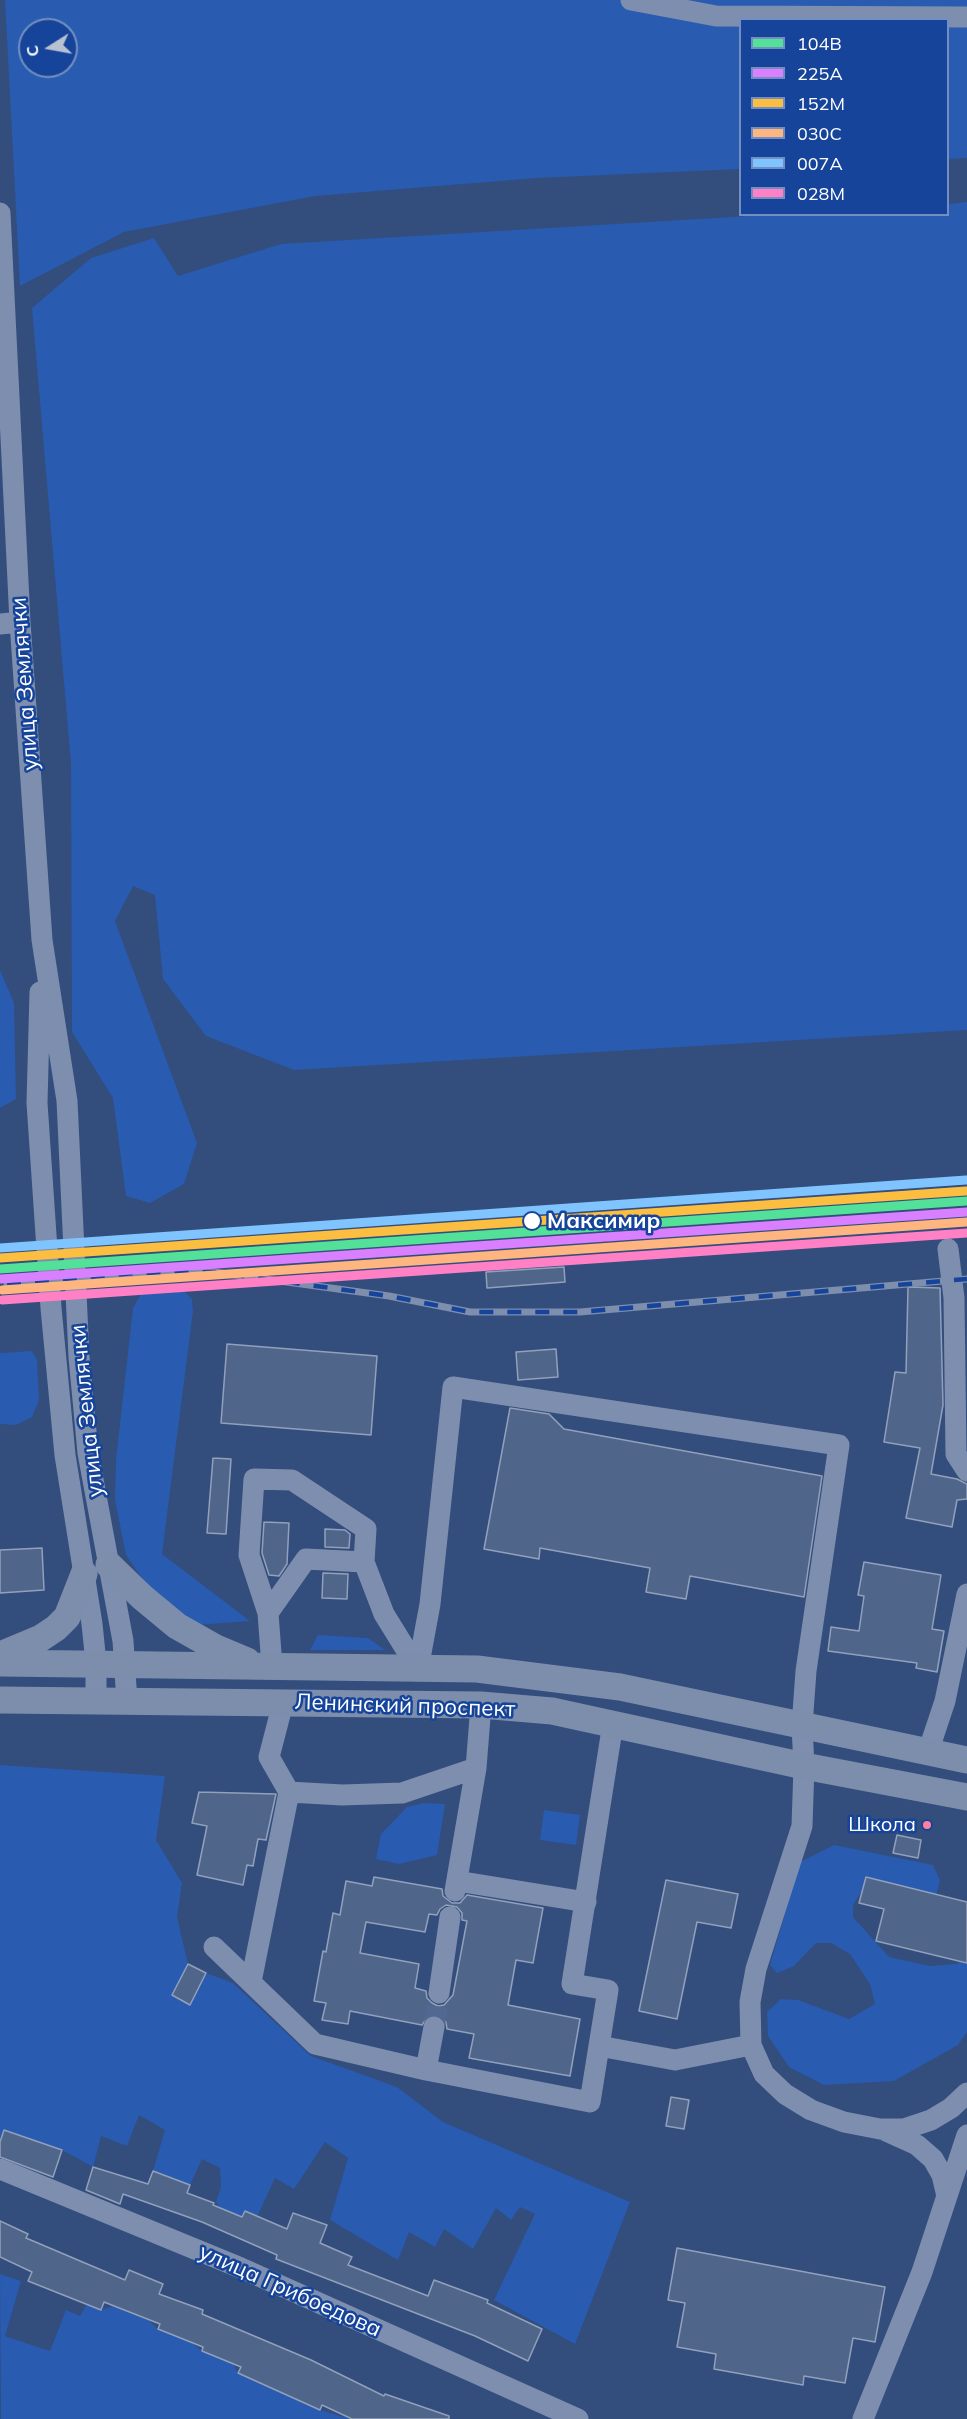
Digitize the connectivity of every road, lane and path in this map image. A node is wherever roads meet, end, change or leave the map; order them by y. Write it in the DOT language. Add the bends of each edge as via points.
graph roads {
  1 [pos="631,0"];
  2 [pos="967,17"];
  3 [pos="0,213"];
  4 [pos="10,623"];
  5 [pos="42,940"];
  6 [pos="948,1249"];
  7 [pos="967,1471"];
  8 [pos="364,1562"];
  9 [pos="109,1565"];
  10 [pos="84,1574"];
  11 [pos="967,1594"];
  12 [pos="268,1613"];
  13 [pos="0,1655"];
  14 [pos="0,1663"];
  15 [pos="96,1663"];
  16 [pos="126,1663"];
  17 [pos="272,1666"];
  18 [pos="418,1669"];
  19 [pos="0,1700"];
  20 [pos="96,1701"];
  21 [pos="127,1702"];
  22 [pos="283,1702"];
  23 [pos="481,1705"];
  24 [pos="613,1723"];
  25 [pos="802,1726"];
  26 [pos="928,1752"];
  27 [pos="967,1760"];
  28 [pos="804,1766"];
  29 [pos="476,1768"];
  30 [pos="289,1792"];
  31 [pos="967,1797"];
  32 [pos="586,1902"];
  33 [pos="450,1917"];
  34 [pos="214,1947"];
  35 [pos="251,1982"];
  36 [pos="439,1993"];
  37 [pos="434,2027"];
  38 [pos="751,2045"];
  39 [pos="599,2046"];
  40 [pos="426,2070"];
  41 [pos="967,2093"];
  42 [pos="880,2129"];
  43 [pos="967,2135"];
  44 [pos="0,2169"];
  45 [pos="947,2196"];
  46 [pos="578,2419"];
  47 [pos="863,2419"];
  1 -- 2 [label="street" via="716,16"];
  3 -- 4 [label="street, улица Землячки"];
  4 -- 5 [label="street, улица Землячки"];
  5 -- 9 [label="street, улица Землячки" via="67,1101 85,1425"];
  5 -- 10 [label="street, улица Землячки" via="37,1103 40,1149 63,1437"];
  6 -- 7 [label="street" via="954,1298 956,1454"];
  8 -- 12 [label="street" via="306,1558"];
  8 -- 12 [label="street" via="366,1529 292,1480 254,1479 249,1555"];
  8 -- 18 [label="street" via="384,1614"];
  9 -- 16 [label="street, улица Землячки"];
  9 -- 17 [label="main road" via="187,1633 235,1657"];
  10 -- 13 [label="main road" via="76,1600 56,1628"];
  10 -- 15 [label="street, улица Землячки"];
  11 -- 26 [label="street" via="945,1701"];
  12 -- 17 [label="street"];
  14 -- 15 [label="main road, Ленинский проспект"];
  15 -- 16 [label="main road, Ленинский проспект"];
  15 -- 20 [label="street, улица Землячки"];
  16 -- 17 [label="main road, Ленинский проспект"];
  16 -- 21 [label="street, улица Землячки"];
  17 -- 18 [label="main road, Ленинский проспект"];
  18 -- 25 [label="main road, Ленинский проспект" via="477,1669 620,1687"];
  18 -- 25 [label="street" via="430,1604 453,1387 839,1445 809,1644"];
  19 -- 20 [label="main road, Ленинский проспект"];
  20 -- 21 [label="main road, Ленинский проспект"];
  21 -- 22 [label="main road, Ленинский проспект"];
  22 -- 23 [label="main road, Ленинский проспект"];
  22 -- 30 [label="street" via="269,1757"];
  23 -- 24 [label="main road, Ленинский проспект" via="552,1711"];
  23 -- 29 [label="street"];
  24 -- 28 [label="main road, Ленинский проспект"];
  24 -- 32 [label="street"];
  25 -- 26 [label="main road, Ленинский проспект"];
  25 -- 28 [label="street"];
  26 -- 27 [label="main road, Ленинский проспект"];
  28 -- 31 [label="main road, Ленинский проспект"];
  28 -- 38 [label="street" via="802,1826 756,1969 750,2002"];
  29 -- 30 [label="street" via="402,1793 342,1796"];
  29 -- 32 [label="street" via="456,1886"];
  30 -- 35 [label="street"];
  32 -- 39 [label="street" via="572,1984 608,1990"];
  33 -- 36 [label="street"];
  34 -- 35 [label="street"];
  35 -- 40 [label="street" via="315,2044"];
  37 -- 40 [label="street"];
  38 -- 39 [label="street" via="675,2060"];
  38 -- 42 [label="street" via="764,2074 785,2094 811,2110"];
  39 -- 40 [label="street" via="590,2102"];
  41 -- 42 [label="street" via="931,2121 904,2129"];
  42 -- 45 [label="street" via="917,2145 933,2159"];
  43 -- 45 [label="street"];
  44 -- 46 [label="street, улица Грибоедова" via="241,2268"];
  45 -- 47 [label="street" via="922,2272"];
}
